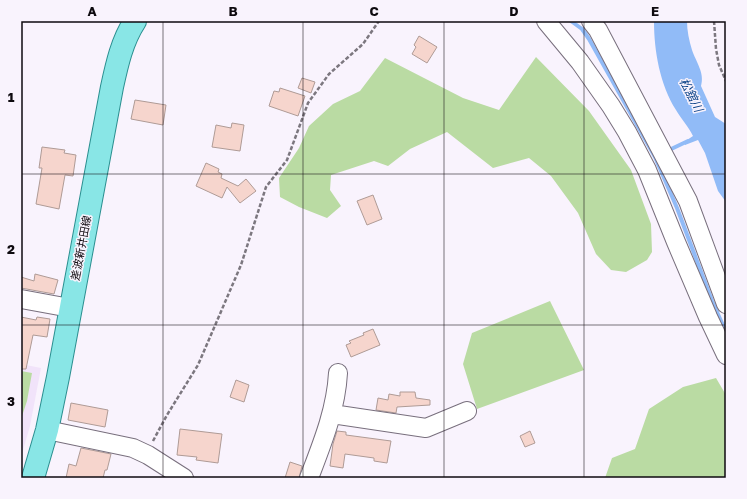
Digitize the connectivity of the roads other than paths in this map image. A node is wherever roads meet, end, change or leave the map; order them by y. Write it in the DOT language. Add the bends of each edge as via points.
graph roads {
  1 [pos="546,21"];
  2 [pos="591,21"];
  3 [pos="133,22"];
  4 [pos="21,299"];
  5 [pos="726,304"];
  6 [pos="70,308"];
  7 [pos="726,355"];
  8 [pos="338,373"];
  9 [pos="467,411"];
  10 [pos="332,414"];
  11 [pos="47,430"];
  12 [pos="33,478"];
  13 [pos="184,478"];
  14 [pos="309,478"];
  1 -- 7 [label="street" via="580,62 612,106 627,132 647,170 684,263"];
  2 -- 5 [label="street" via="608,48 688,201"];
  3 -- 6 [label="main road, 差波新井田線" via="118,60 112,87"];
  4 -- 6 [label="street"];
  6 -- 11 [label="main road, 差波新井田線"];
  8 -- 10 [label="street"];
  9 -- 10 [label="street" via="426,428"];
  10 -- 14 [label="street"];
  11 -- 12 [label="main road, 差波新井田線"];
  11 -- 13 [label="street" via="133,448"];
}
